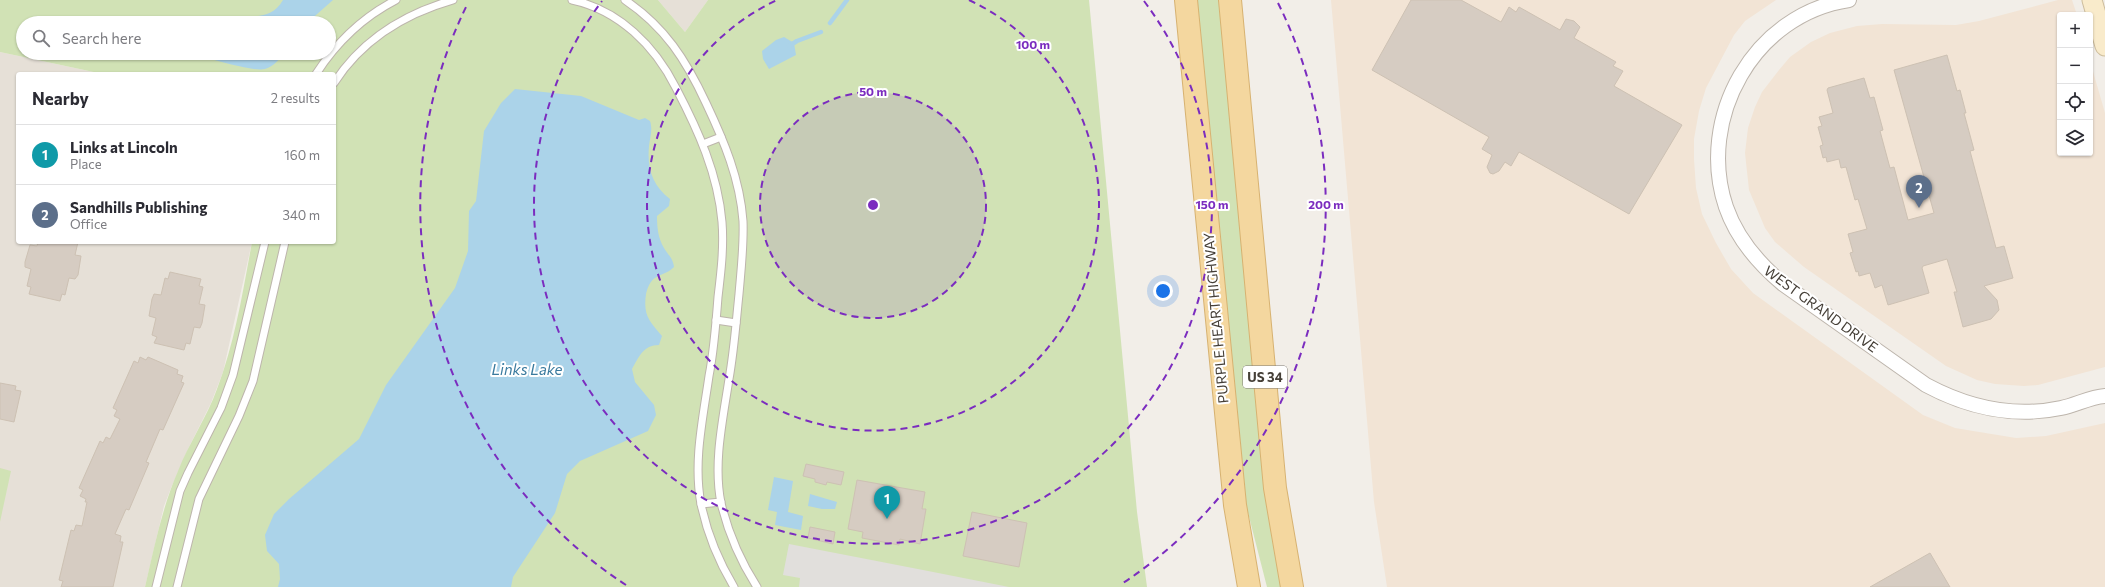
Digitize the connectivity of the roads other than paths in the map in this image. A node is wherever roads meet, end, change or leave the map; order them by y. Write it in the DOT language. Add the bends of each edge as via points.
graph roads {
  1 [pos="396,0"];
  2 [pos="453,0"];
  3 [pos="572,0"];
  4 [pos="625,0"];
  5 [pos="1186,0"];
  6 [pos="1230,0"];
  7 [pos="1849,0"];
  8 [pos="2092,0"];
  9 [pos="2105,46"];
  10 [pos="336,47"];
  11 [pos="326,60"];
  12 [pos="317,72"];
  13 [pos="336,80"];
  14 [pos="721,137"];
  15 [pos="703,144"];
  16 [pos="264,244"];
  17 [pos="285,244"];
  18 [pos="716,320"];
  19 [pos="736,323"];
  20 [pos="2103,395"];
  21 [pos="721,502"];
  22 [pos="701,504"];
  23 [pos="156,587"];
  24 [pos="177,587"];
  25 [pos="734,587"];
  26 [pos="757,587"];
  27 [pos="1249,587"];
  28 [pos="1292,587"];
  1 -- 10 [label="lane" via="369,17"];
  2 -- 13 [label="lane" via="418,12 381,33 364,47"];
  3 -- 15 [label="lane" via="598,7 615,17 654,53 674,84"];
  4 -- 14 [label="lane" via="648,17 670,40 690,71"];
  5 -- 27 [label="main road, PURPLE HEART HIGHWAY / US 34" via="1231,471"];
  6 -- 28 [label="main road, US 34" via="1275,488"];
  7 -- 20 [label="street, WEST GRAND DRIVE" via="1820,7 1779,30 1748,62 1735,83 1725,108 1719,134 1718,161 1720,185 1726,207 1734,227 1748,249 1783,284 1926,385 1947,396 1973,406 2022,412 2060,408"];
  8 -- 9 [label="main road"];
  11 -- 12 [label="lane"];
  14 -- 15 [label="lane"];
  14 -- 19 [label="lane" via="734,169 743,221"];
  15 -- 18 [label="lane" via="714,175 722,222"];
  16 -- 23 [label="lane" via="234,375 221,408 180,492"];
  17 -- 24 [label="lane" via="253,381 199,499"];
  18 -- 19 [label="lane"];
  18 -- 22 [label="lane" via="699,456"];
  19 -- 21 [label="lane" via="721,433"];
  21 -- 22 [label="lane"];
  21 -- 26 [label="lane" via="738,551"];
  22 -- 25 [label="lane" via="714,546"];
}
